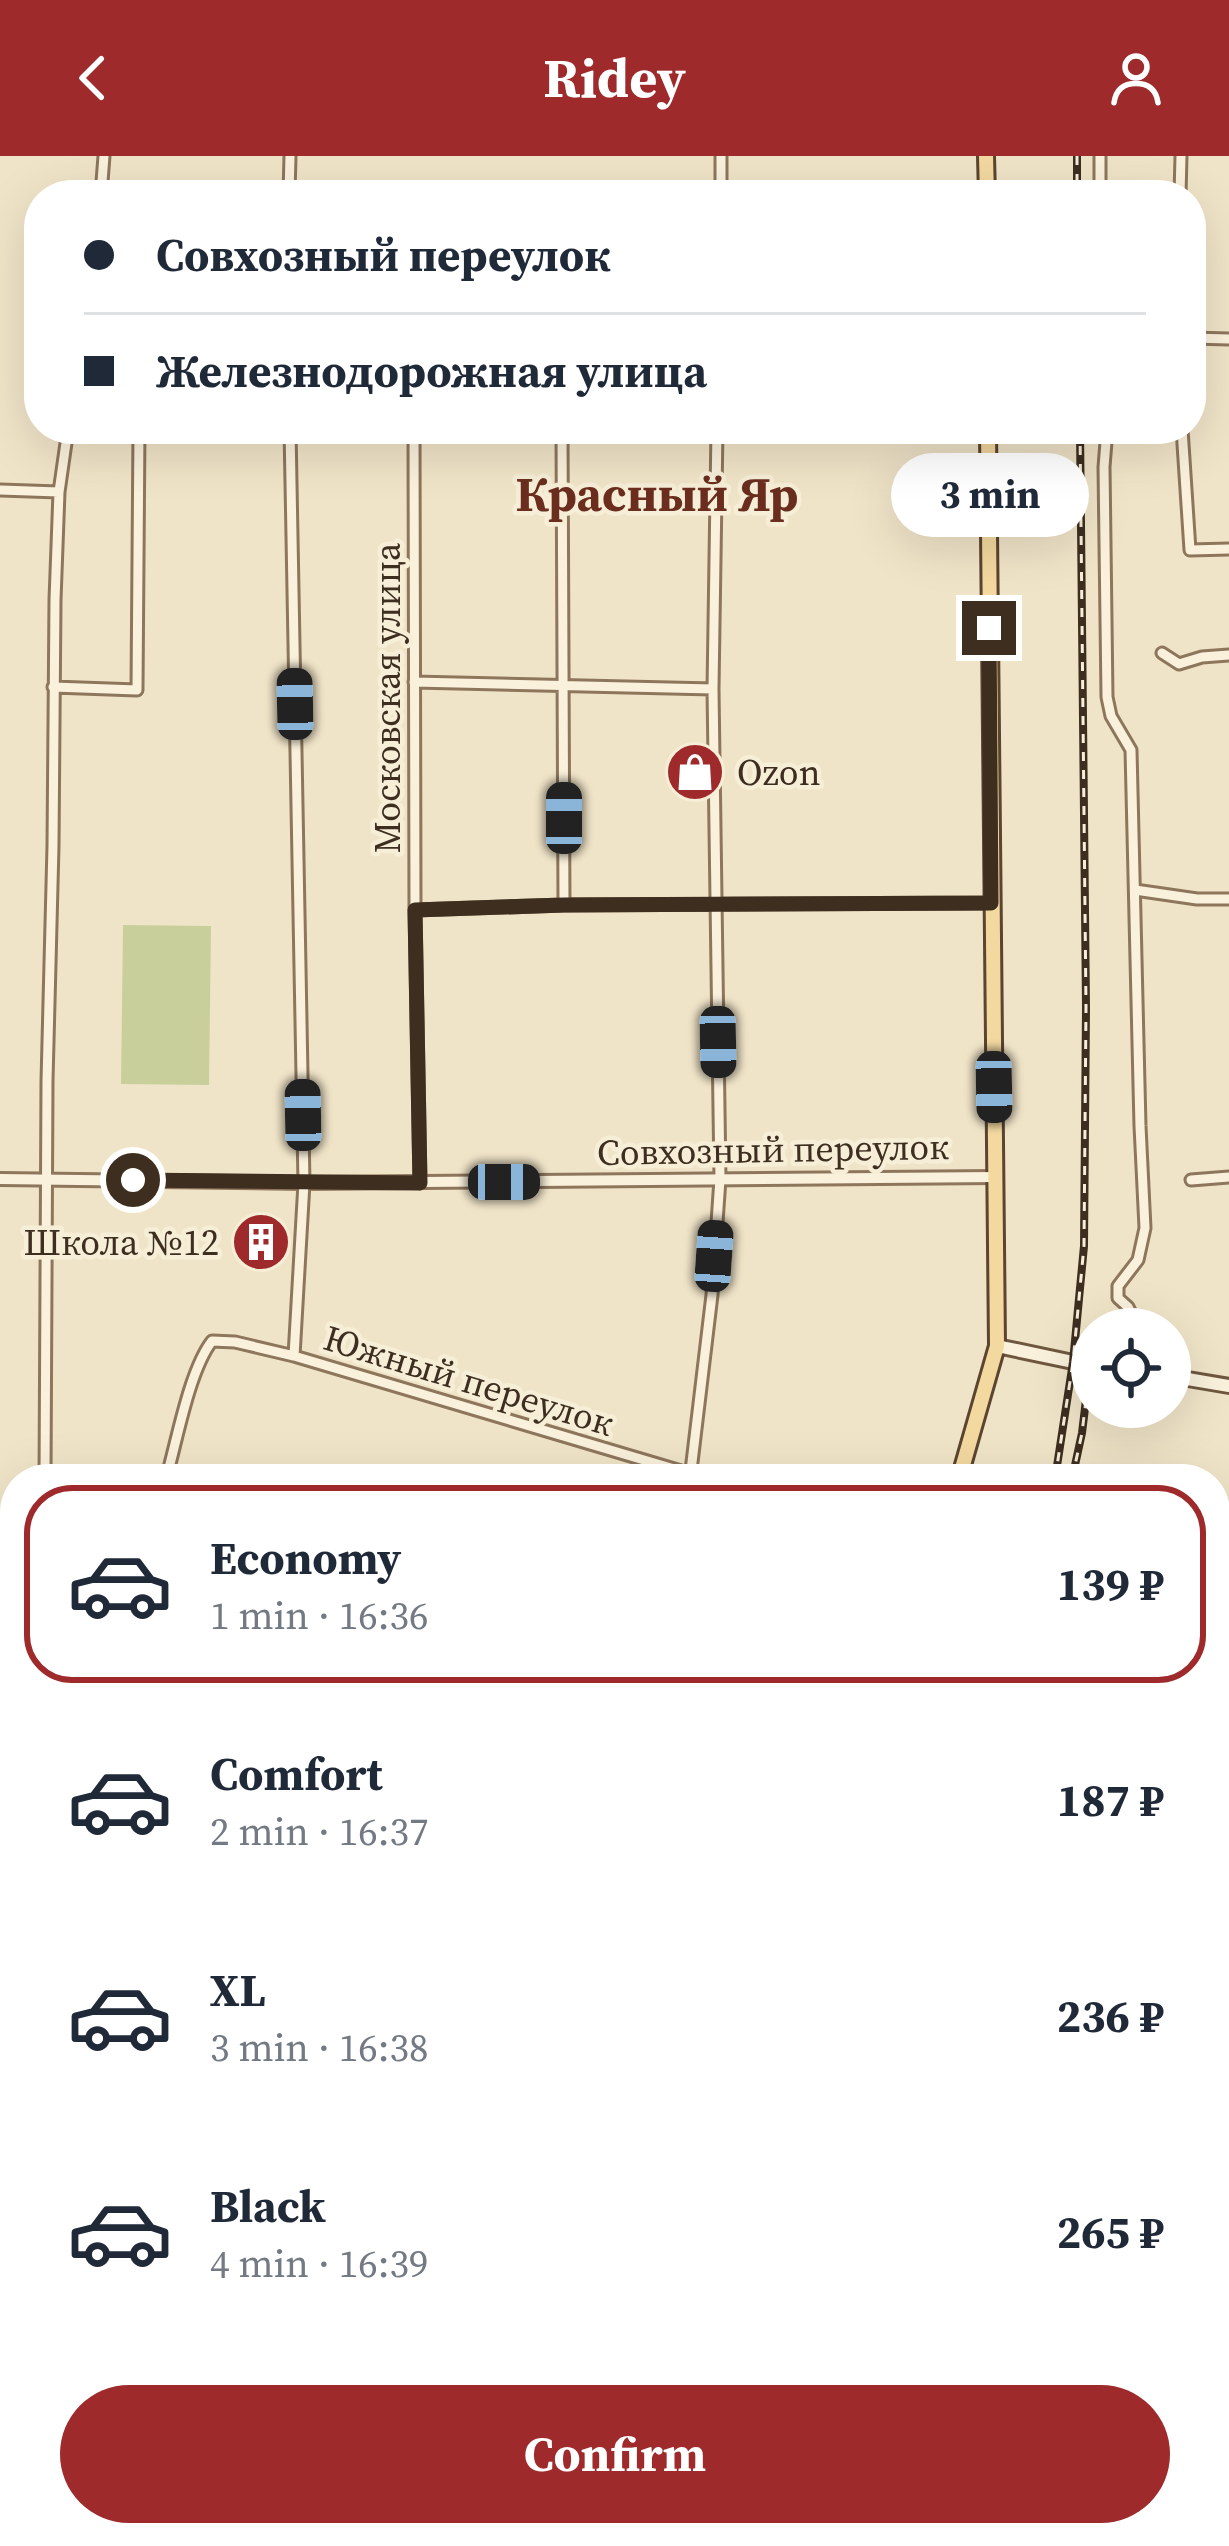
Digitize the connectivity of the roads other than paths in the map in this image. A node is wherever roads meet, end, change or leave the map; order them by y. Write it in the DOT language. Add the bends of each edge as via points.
graph roads {
  1 [pos="66,444"];
  2 [pos="139,444"];
  3 [pos="290,444"];
  4 [pos="414,444"];
  5 [pos="562,444"];
  6 [pos="717,444"];
  7 [pos="988,444"];
  8 [pos="1108,444"];
  9 [pos="1183,444"];
  10 [pos="0,490"];
  11 [pos="59,492"];
  12 [pos="1229,549"];
  13 [pos="1162,653"];
  14 [pos="1229,655"];
  15 [pos="414,682"];
  16 [pos="564,686"];
  17 [pos="53,687"];
  18 [pos="713,689"];
  19 [pos="1136,890"];
  20 [pos="1229,899"];
  21 [pos="991,903"];
  22 [pos="564,905"];
  23 [pos="716,906"];
  24 [pos="415,910"];
  25 [pos="996,1177"];
  26 [pos="1229,1177"];
  27 [pos="0,1179"];
  28 [pos="47,1179"];
  29 [pos="720,1179"];
  30 [pos="1191,1180"];
  31 [pos="420,1183"];
  32 [pos="304,1184"];
  33 [pos="1128,1308"];
  34 [pos="997,1346"];
  35 [pos="294,1356"];
  36 [pos="1071,1362"];
  37 [pos="1191,1380"];
  38 [pos="1229,1386"];
  39 [pos="45,1464"];
  40 [pos="170,1464"];
  41 [pos="647,1464"];
  42 [pos="692,1464"];
  43 [pos="963,1464"];
  1 -- 11 [label="street"];
  2 -- 17 [label="street" via="137,690"];
  3 -- 32 [label="street"];
  4 -- 15 [label="street, Московская улица"];
  5 -- 16 [label="street"];
  6 -- 18 [label="street"];
  7 -- 21 [label="main road"];
  8 -- 19 [label="street" via="1105,670 1111,716 1131,750"];
  9 -- 12 [label="street" via="1190,550"];
  10 -- 11 [label="street"];
  11 -- 17 [label="street"];
  13 -- 14 [label="street" via="1179,664"];
  15 -- 16 [label="street"];
  15 -- 24 [label="street, Московская улица"];
  16 -- 18 [label="street"];
  16 -- 22 [label="street"];
  17 -- 28 [label="street"];
  18 -- 23 [label="street"];
  19 -- 20 [label="street"];
  19 -- 33 [label="street" via="1145,1228 1138,1260 1118,1286"];
  21 -- 23 [label="street"];
  21 -- 25 [label="main road"];
  22 -- 23 [label="street"];
  22 -- 24 [label="street"];
  23 -- 29 [label="street"];
  24 -- 31 [label="street, Московская улица"];
  25 -- 29 [label="street, Совхозный переулок"];
  25 -- 34 [label="main road"];
  26 -- 30 [label="street"];
  27 -- 28 [label="street, Совхозный переулок"];
  28 -- 32 [label="street, Совхозный переулок"];
  28 -- 39 [label="street"];
  29 -- 31 [label="street, Совхозный переулок"];
  29 -- 42 [label="street"];
  31 -- 32 [label="street, Совхозный переулок"];
  32 -- 35 [label="street"];
  34 -- 36 [label="main road"];
  34 -- 43 [label="main road"];
  35 -- 40 [label="street, Южный переулок" via="212,1341"];
  35 -- 41 [label="street, Южный переулок"];
  37 -- 38 [label="main road"];
}
